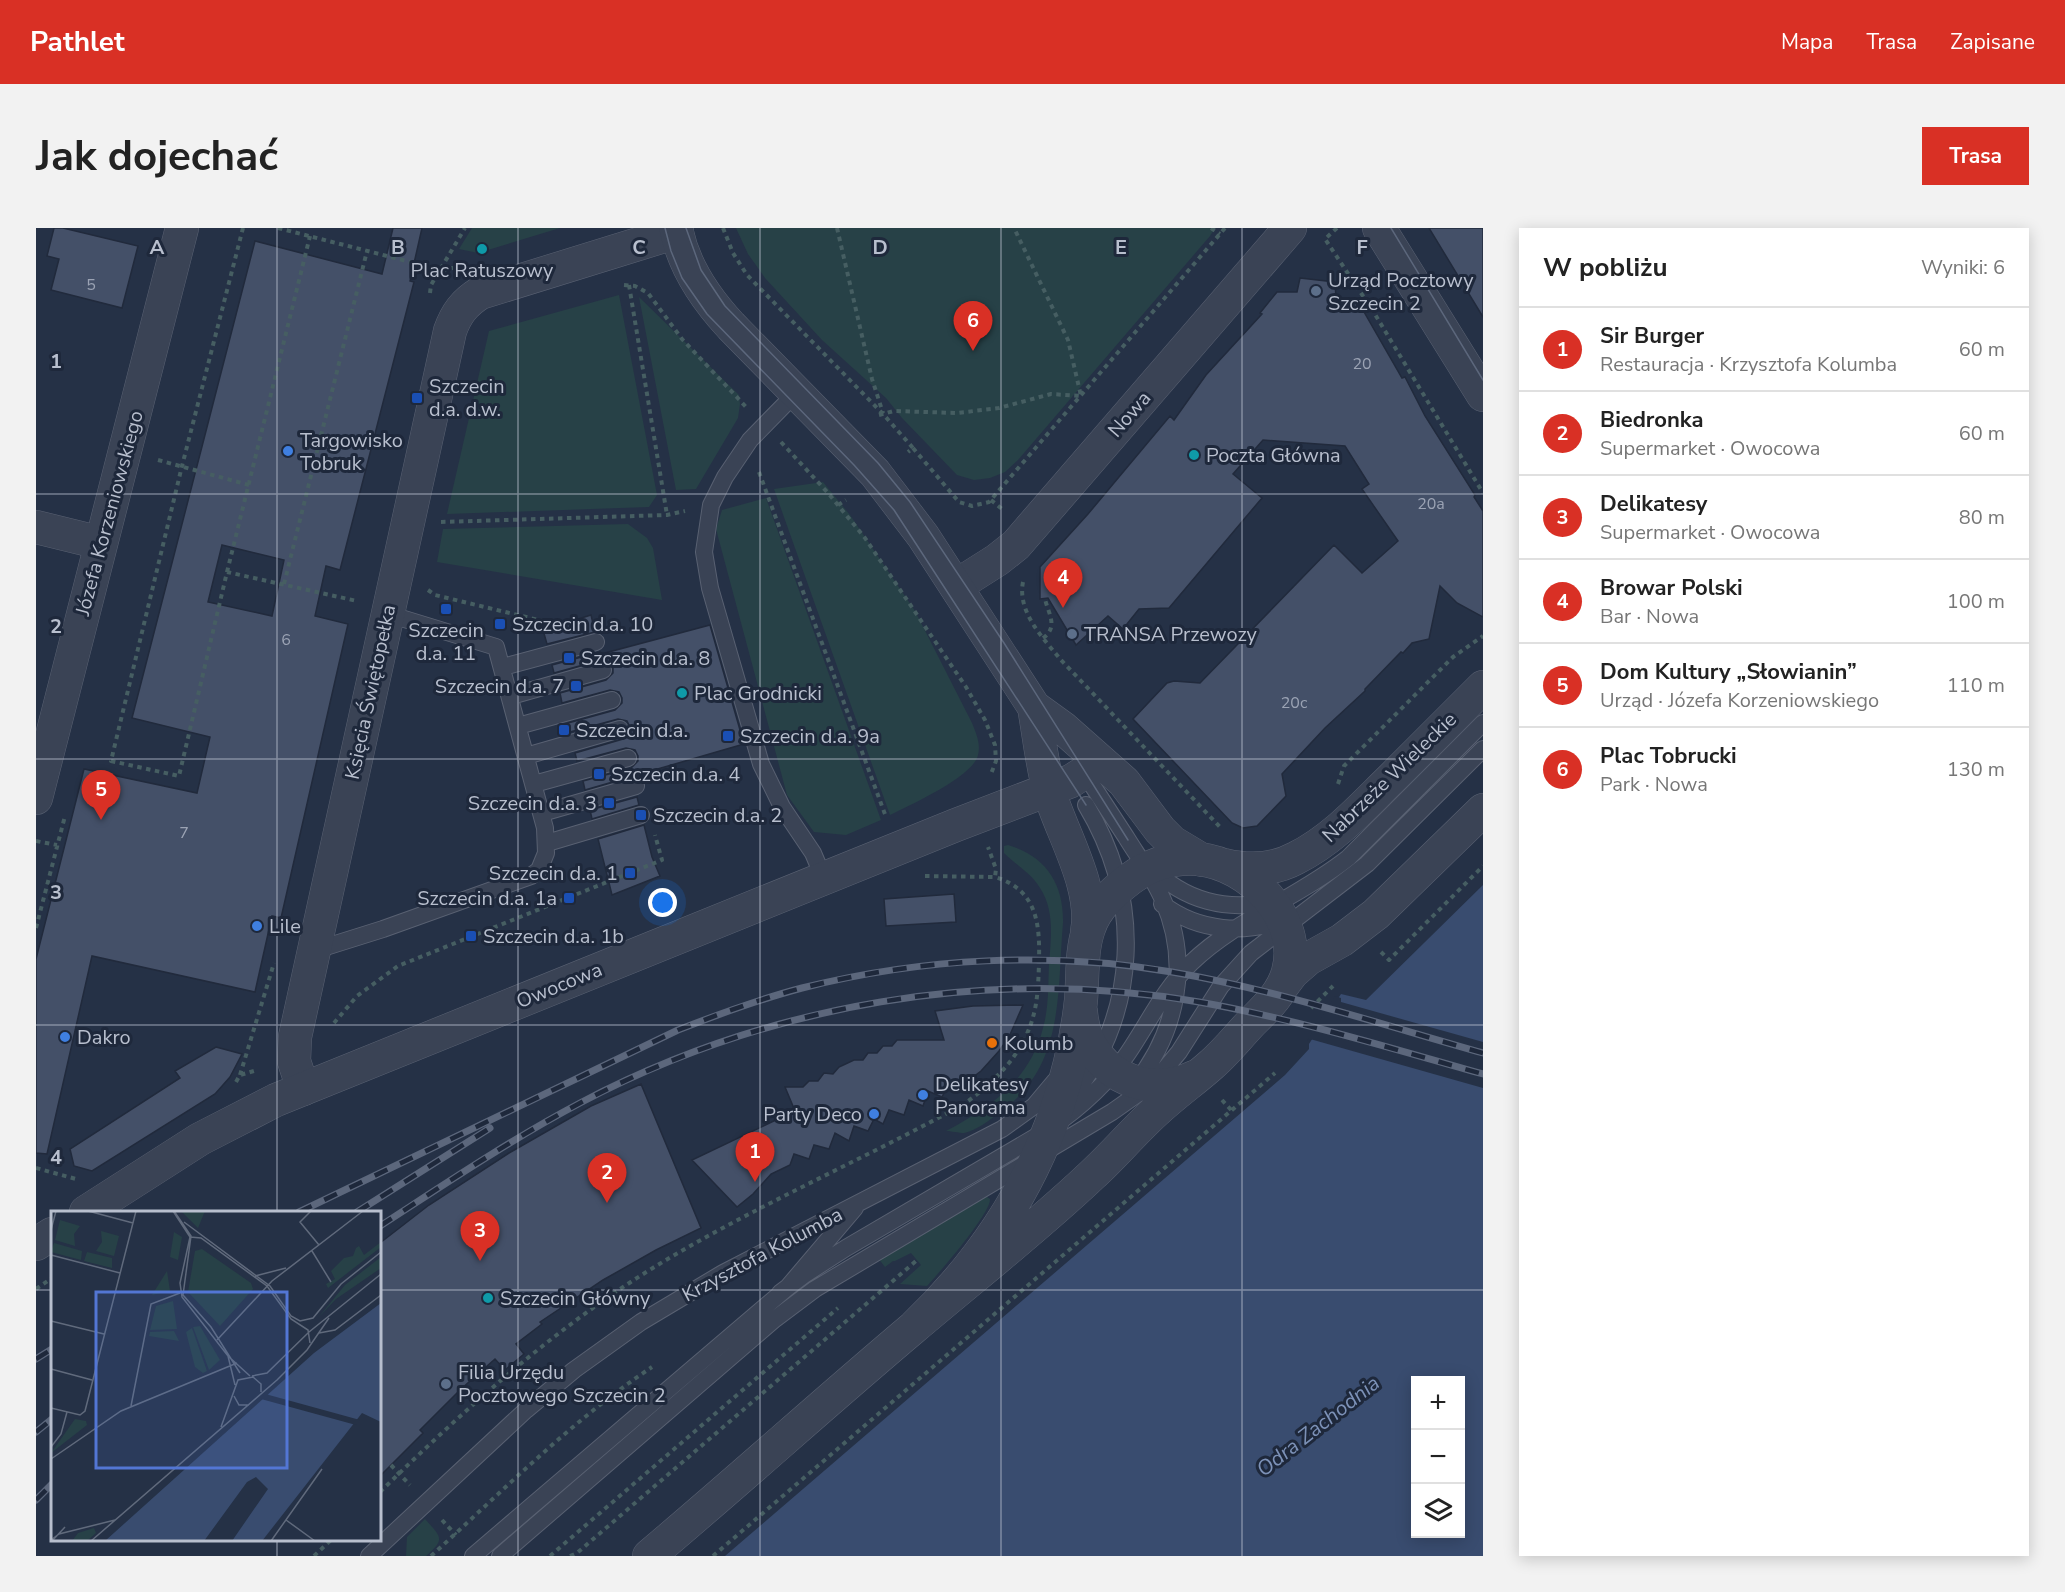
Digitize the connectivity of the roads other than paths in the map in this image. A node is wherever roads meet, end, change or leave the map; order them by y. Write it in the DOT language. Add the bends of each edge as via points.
graph roads {
  1 [pos="182,228"];
  2 [pos="1290,228"];
  3 [pos="1379,228"];
  4 [pos="676,230"];
  5 [pos="796,393"];
  6 [pos="1483,395"];
  7 [pos="36,527"];
  8 [pos="101,543"];
  9 [pos="956,586"];
  10 [pos="374,608"];
  11 [pos="596,642"];
  12 [pos="502,667"];
  13 [pos="603,670"];
  14 [pos="1483,687"];
  15 [pos="510,696"];
  16 [pos="612,700"];
  17 [pos="1040,718"];
  18 [pos="1483,723"];
  19 [pos="518,726"];
  20 [pos="620,729"];
  21 [pos="1483,748"];
  22 [pos="526,756"];
  23 [pos="628,758"];
  24 [pos="1078,782"];
  25 [pos="534,784"];
  26 [pos="636,786"];
  27 [pos="36,798"];
  28 [pos="1483,810"];
  29 [pos="542,813"];
  30 [pos="641,816"];
  31 [pos="547,843"];
  32 [pos="1216,852"];
  33 [pos="1138,875"];
  34 [pos="824,879"];
  35 [pos="1166,907"];
  36 [pos="1279,914"];
  37 [pos="1236,929"];
  38 [pos="1088,932"];
  39 [pos="313,951"];
  40 [pos="1178,977"];
  41 [pos="1283,985"];
  42 [pos="1114,1068"];
  43 [pos="1197,1075"];
  44 [pos="303,1089"];
  45 [pos="1054,1134"];
  46 [pos="865,1199"];
  47 [pos="88,1211"];
  48 [pos="51,1235"];
  49 [pos="36,1244"];
  50 [pos="780,1293"];
  51 [pos="915,1326"];
  52 [pos="369,1556"];
  53 [pos="473,1556"];
  54 [pos="500,1556"];
  55 [pos="649,1556"];
  1 -- 8 [label="street, Józefa Korzeniowskiego"];
  2 -- 9 [label="street, Nowa" via="1012,549"];
  3 -- 6 [label="street"];
  4 -- 5 [label="street" via="690,270 711,303"];
  4 -- 10 [label="street, Księcia Świętopełka" via="492,288 469,300 454,318 407,526"];
  5 -- 9 [label="street" via="893,494"];
  5 -- 34 [label="lane" via="737,458 711,505 705,536 705,568 761,764"];
  7 -- 8 [label="street"];
  8 -- 27 [label="street, Józefa Korzeniowskiego"];
  9 -- 17 [label="street"];
  10 -- 12 [label="lane" via="496,647"];
  10 -- 39 [label="street, Księcia Świętopełka"];
  11 -- 12 [label="lane"];
  12 -- 15 [label="lane"];
  13 -- 15 [label="lane"];
  14 -- 32 [label="street, Nabrzeże Wieleckie" via="1352,818 1314,847 1266,868 1246,869"];
  15 -- 19 [label="lane"];
  16 -- 19 [label="lane"];
  17 -- 24 [label="street"];
  17 -- 24 [label="street"];
  18 -- 36 [label="lane" via="1355,852"];
  19 -- 22 [label="lane"];
  20 -- 22 [label="lane"];
  21 -- 36 [label="lane" via="1375,857 1330,893"];
  22 -- 25 [label="lane"];
  23 -- 25 [label="lane"];
  24 -- 32 [label="street" via="1124,782 1180,848"];
  24 -- 33 [label="lane"];
  24 -- 33 [label="lane" via="1128,840"];
  24 -- 34 [label="street, Owocowa"];
  24 -- 38 [label="street"];
  25 -- 29 [label="lane"];
  26 -- 29 [label="lane"];
  28 -- 41 [label="street" via="1376,914 1308,959"];
  29 -- 31 [label="lane"];
  30 -- 31 [label="lane"];
  31 -- 39 [label="lane" via="544,862 531,876"];
  32 -- 33 [label="street" via="1180,859"];
  32 -- 36 [label="street"];
  33 -- 35 [label="lane"];
  33 -- 36 [label="lane" via="1203,900"];
  33 -- 38 [label="street, Krzysztofa Kolumba" via="1103,903"];
  33 -- 42 [label="lane" via="1126,920 1124,977 1112,1024"];
  34 -- 44 [label="street, Owocowa"];
  35 -- 37 [label="lane" via="1204,925"];
  35 -- 40 [label="lane" via="1176,947"];
  36 -- 37 [label="lane" via="1265,926"];
  36 -- 41 [label="street, Krzysztofa Kolumba" via="1291,955"];
  36 -- 42 [label="lane" via="1228,977 1179,1052"];
  37 -- 40 [label="lane"];
  38 -- 42 [label="street, Krzysztofa Kolumba" via="1081,999"];
  39 -- 44 [label="street, Księcia Świętopełka" via="295,1037 294,1061"];
  40 -- 42 [label="lane"];
  40 -- 42 [label="lane" via="1175,1004 1156,1054"];
  41 -- 43 [label="street, Krzysztofa Kolumba" via="1273,1001"];
  42 -- 43 [label="street, Krzysztofa Kolumba" via="1171,1085"];
  42 -- 45 [label="lane"];
  42 -- 45 [label="lane" via="1104,1114"];
  42 -- 45 [label="street, Krzysztofa Kolumba" via="1066,1080"];
  42 -- 46 [label="lane, Krzysztofa Kolumba" via="1067,1060 1043,1097 1002,1130"];
  43 -- 51 [label="street, Krzysztofa Kolumba" via="1070,1195"];
  44 -- 47 [label="street, Owocowa" via="229,1123"];
  45 -- 50 [label="lane" via="1025,1142 846,1248"];
  45 -- 51 [label="street, Krzysztofa Kolumba" via="989,1242"];
  45 -- 54 [label="lane" via="808,1294"];
  46 -- 50 [label="lane"];
  46 -- 52 [label="lane, Krzysztofa Kolumba" via="700,1285 603,1349 526,1410"];
  48 -- 49 [label="street"];
  50 -- 53 [label="lane"];
  51 -- 55 [label="street, Krzysztofa Kolumba"];
}
